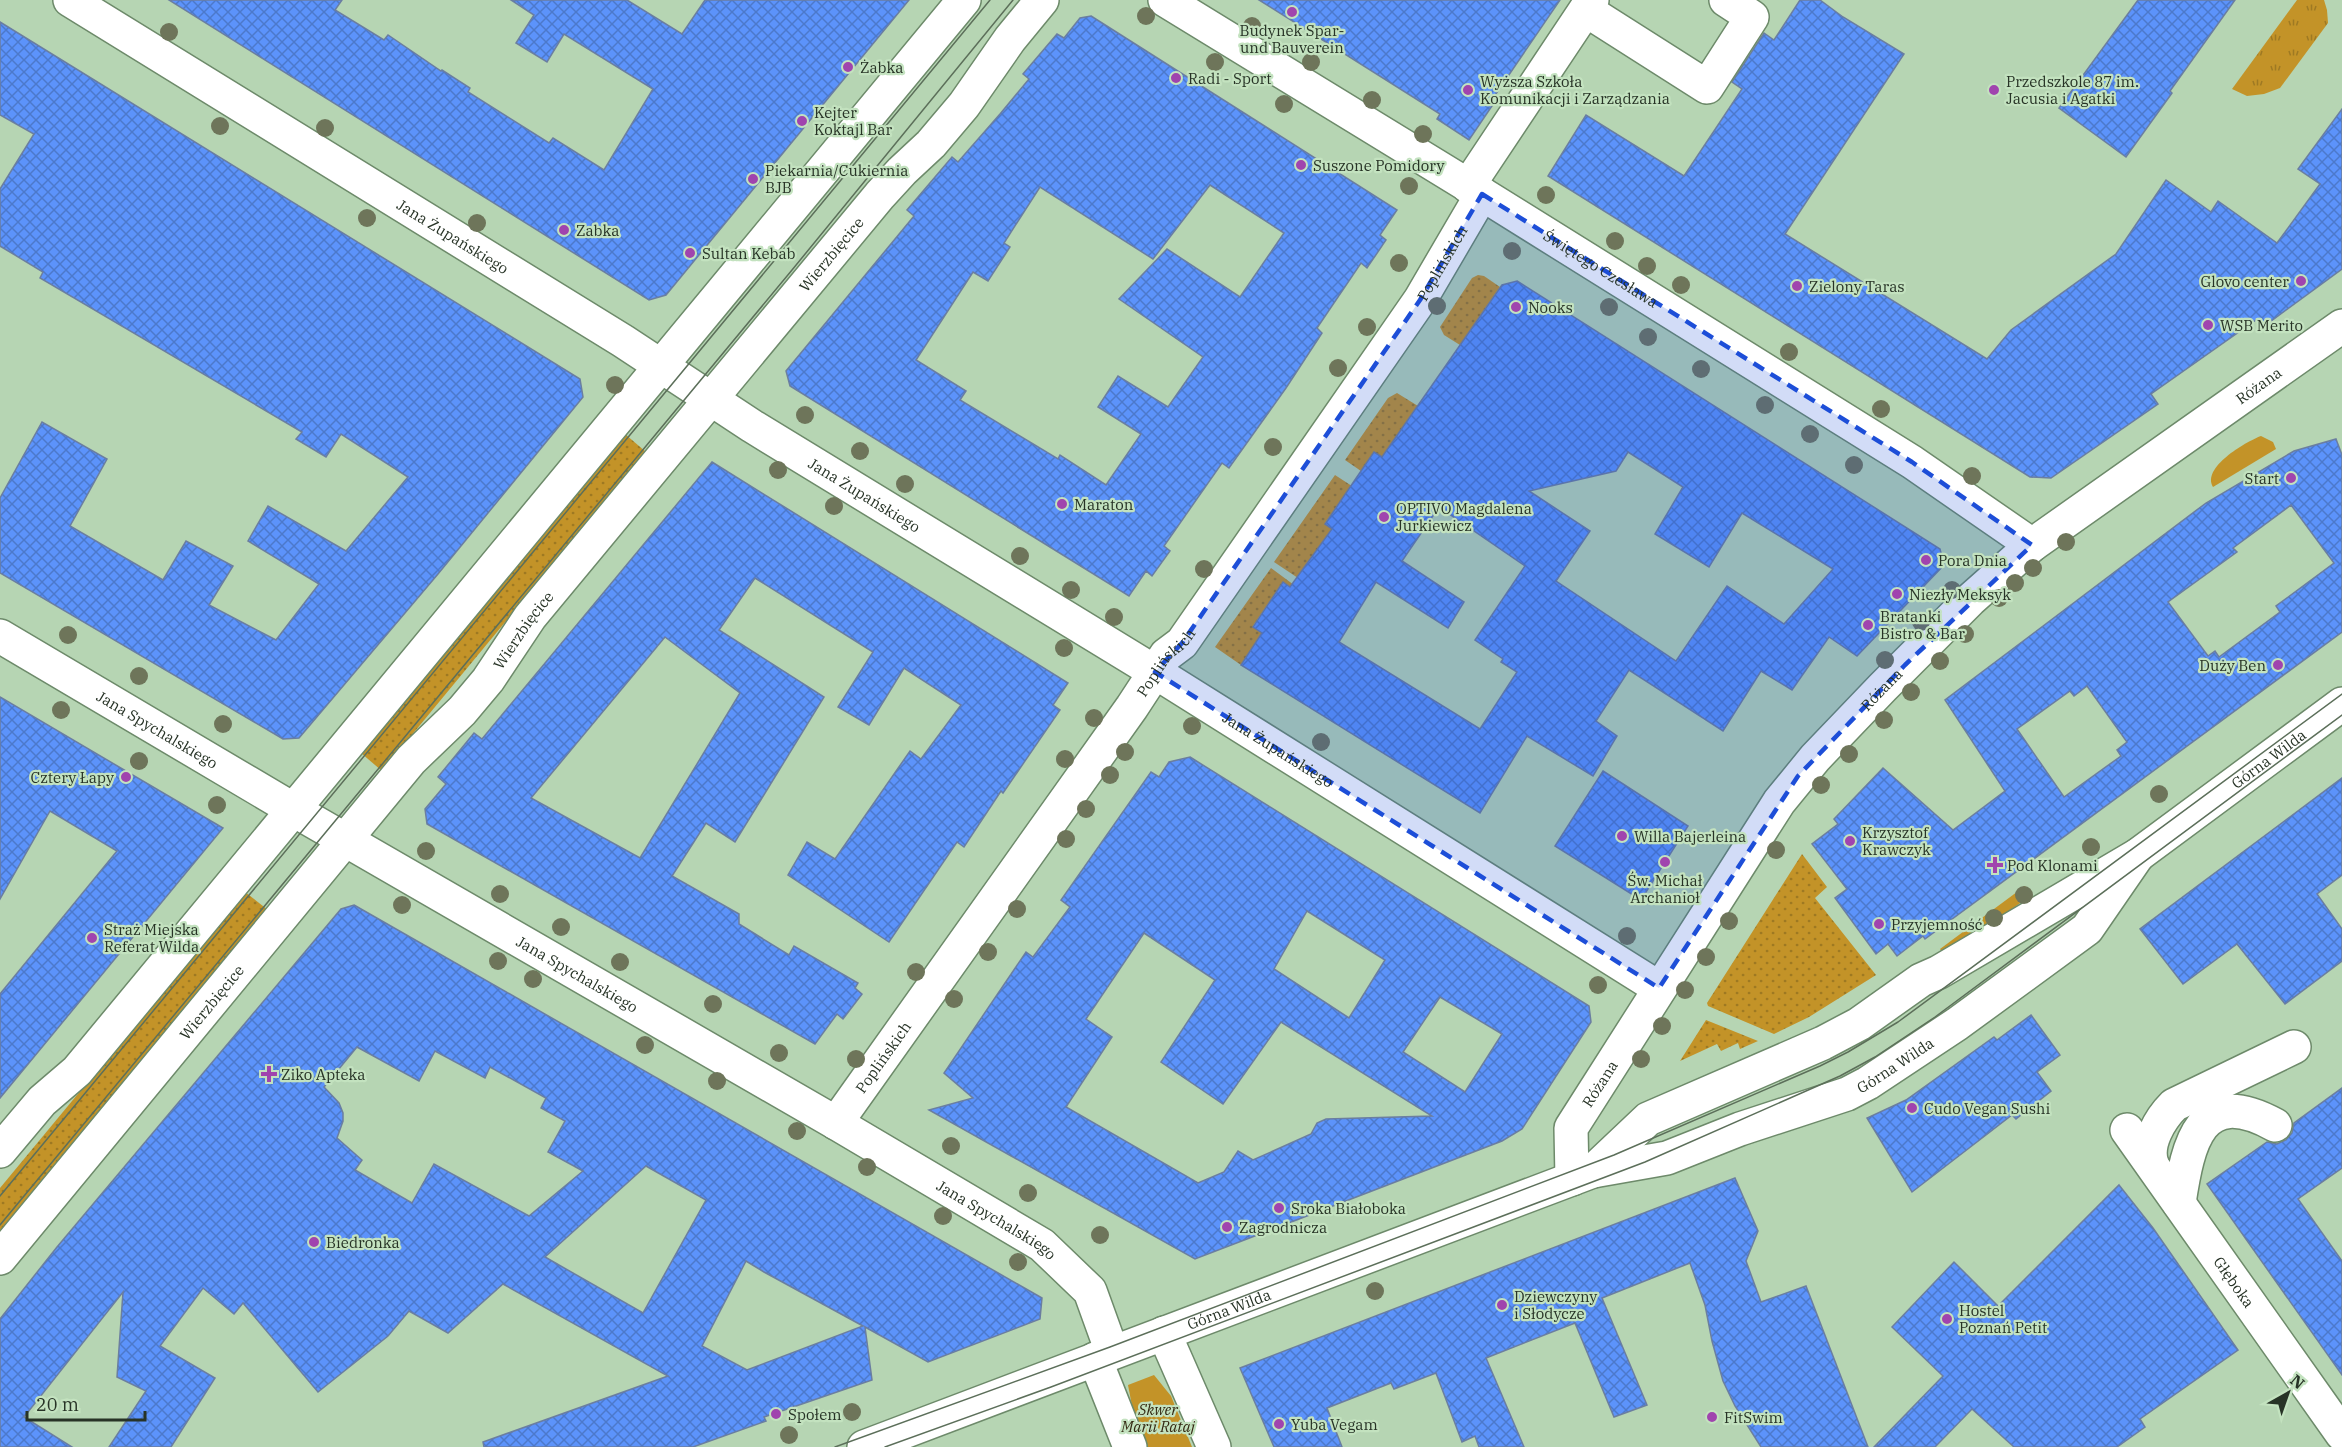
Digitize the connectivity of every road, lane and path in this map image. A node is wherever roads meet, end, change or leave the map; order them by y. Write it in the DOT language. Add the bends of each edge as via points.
graph roads {
  1 [pos="70,0"];
  2 [pos="964,0"];
  3 [pos="990,0"];
  4 [pos="1042,0"];
  5 [pos="1165,0"];
  6 [pos="1726,0"];
  7 [pos="1589,5"];
  8 [pos="1475,190"];
  9 [pos="2342,326"];
  10 [pos="661,367"];
  11 [pos="710,400"];
  12 [pos="2032,545"];
  13 [pos="0,636"];
  14 [pos="1155,672"];
  15 [pos="2342,704"];
  16 [pos="294,810"];
  17 [pos="346,840"];
  18 [pos="2138,855"];
  19 [pos="1659,988"];
  20 [pos="2294,1047"];
  21 [pos="836,1123"];
  22 [pos="2275,1125"];
  23 [pos="2127,1130"];
  24 [pos="0,1151"];
  25 [pos="2152,1164"];
  26 [pos="1582,1175"];
  27 [pos="2179,1203"];
  28 [pos="0,1258"];
  29 [pos="1164,1333"];
  30 [pos="1103,1356"];
  31 [pos="2342,1434"];
  32 [pos="864,1447"];
  33 [pos="1130,1447"];
  34 [pos="1215,1447"];
  1 -- 10 [label="street, Jana Żupańskiego"];
  2 -- 10 [label="street"];
  3 -- 10 [label="street" via="716,329"];
  4 -- 11 [label="street, Wierzbięcice" via="964,105 880,195"];
  5 -- 8 [label="street, Świętego Czesława"];
  6 -- 7 [label="street" via="1752,17 1707,87"];
  7 -- 8 [label="street, Poplińskich"];
  8 -- 12 [label="street, Świętego Czesława" via="1912,462"];
  8 -- 14 [label="street, Poplińskich" via="1420,300 1182,643 1166,655"];
  9 -- 12 [label="street, Różana"];
  10 -- 11 [label="street, Jana Żupańskiego"];
  10 -- 16 [label="street"];
  11 -- 14 [label="street, Jana Żupańskiego"];
  11 -- 17 [label="street, Wierzbięcice" via="530,617 488,680 411,760"];
  12 -- 19 [label="street, Różana" via="1921,649 1798,776"];
  13 -- 16 [label="street, Jana Spychalskiego"];
  14 -- 19 [label="street, Jana Żupańskiego"];
  14 -- 21 [label="street, Poplińskich"];
  15 -- 18 [label="street, Górna Wilda"];
  16 -- 17 [label="street, Jana Spychalskiego"];
  16 -- 24 [label="street" via="77,1071 42,1101"];
  17 -- 21 [label="street, Jana Spychalskiego"];
  17 -- 28 [label="street, Wierzbięcice"];
  18 -- 26 [label="street, Górna Wilda" via="1921,980 1858,1024 1791,1059 1648,1119"];
  18 -- 26 [label="street, Górna Wilda" via="2087,929 1868,1083 1667,1158"];
  19 -- 26 [label="street, Różana" via="1571,1128"];
  20 -- 25 [label="street" via="2174,1105 2153,1139"];
  21 -- 30 [label="street, Jana Spychalskiego" via="1041,1245 1090,1292"];
  22 -- 27 [label="street" via="2243,1113 2225,1113 2209,1119 2196,1132 2188,1151"];
  23 -- 25 [label="street, Głęboka"];
  25 -- 27 [label="street, Głęboka"];
  26 -- 29 [label="street, Górna Wilda"];
  27 -- 31 [label="street, Głęboka"];
  29 -- 30 [label="street, Górna Wilda"];
  29 -- 34 [label="street"];
  30 -- 32 [label="street, Górna Wilda"];
  30 -- 33 [label="street, Jana Spychalskiego"];
}
